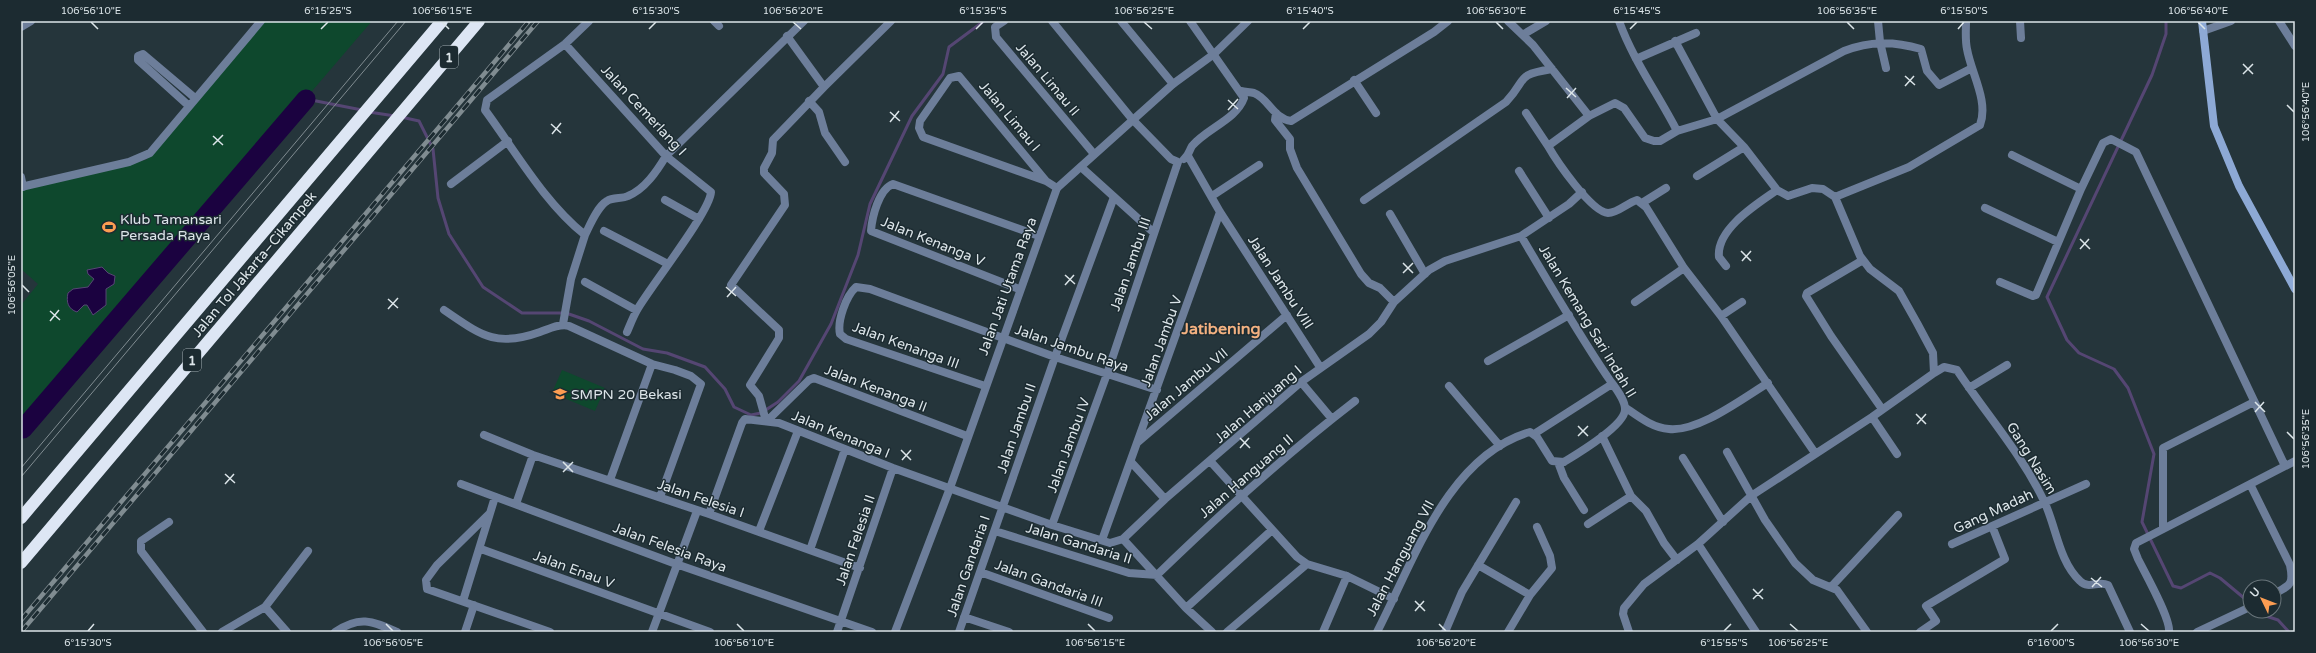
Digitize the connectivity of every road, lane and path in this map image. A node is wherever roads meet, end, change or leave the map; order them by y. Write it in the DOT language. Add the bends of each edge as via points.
graph roads {
  1 [pos="30,21"];
  2 [pos="261,21"];
  3 [pos="442,21"];
  4 [pos="479,21"];
  5 [pos="589,21"];
  6 [pos="804,21"];
  7 [pos="891,21"];
  8 [pos="1004,21"];
  9 [pos="1052,21"];
  10 [pos="1121,21"];
  11 [pos="1190,21"];
  12 [pos="1248,21"];
  13 [pos="1448,21"];
  14 [pos="1508,21"];
  15 [pos="1546,21"];
  16 [pos="1619,21"];
  17 [pos="1878,21"];
  18 [pos="1966,21"];
  19 [pos="2020,21"];
  20 [pos="2202,21"];
  21 [pos="2231,21"];
  22 [pos="2279,21"];
  23 [pos="21,27"];
  24 [pos="2203,31"];
  25 [pos="1696,33"];
  26 [pos="1524,34"];
  27 [pos="788,36"];
  28 [pos="2021,38"];
  29 [pos="1675,41"];
  30 [pos="1880,42"];
  31 [pos="564,44"];
  32 [pos="2295,46"];
  33 [pos="1214,54"];
  34 [pos="1636,59"];
  35 [pos="1886,68"];
  36 [pos="1972,68"];
  37 [pos="1552,69"];
  38 [pos="1354,80"];
  39 [pos="1173,84"];
  40 [pos="824,87"];
  41 [pos="1241,91"];
  42 [pos="195,98"];
  43 [pos="809,101"];
  44 [pos="189,106"];
  45 [pos="1276,113"];
  46 [pos="1376,113"];
  47 [pos="1526,113"];
  48 [pos="1589,116"];
  49 [pos="1132,119"];
  50 [pos="1717,119"];
  51 [pos="1677,131"];
  52 [pos="508,141"];
  53 [pos="1548,146"];
  54 [pos="1744,147"];
  55 [pos="1094,154"];
  56 [pos="666,156"];
  57 [pos="1188,156"];
  58 [pos="2012,156"];
  59 [pos="845,162"];
  60 [pos="1178,162"];
  61 [pos="1259,165"];
  62 [pos="1081,167"];
  63 [pos="1519,171"];
  64 [pos="1697,176"];
  65 [pos="21,177"];
  66 [pos="1046,180"];
  67 [pos="451,184"];
  68 [pos="22,187"];
  69 [pos="1057,188"];
  70 [pos="1666,188"];
  71 [pos="2081,188"];
  72 [pos="1777,190"];
  73 [pos="1582,192"];
  74 [pos="1212,196"];
  75 [pos="1114,197"];
  76 [pos="1836,197"];
  77 [pos="665,200"];
  78 [pos="1364,200"];
  79 [pos="1642,203"];
  80 [pos="1985,208"];
  81 [pos="1220,212"];
  82 [pos="1390,214"];
  83 [pos="1548,218"];
  84 [pos="699,219"];
  85 [pos="604,231"];
  86 [pos="1153,232"];
  87 [pos="585,235"];
  88 [pos="1039,236"];
  89 [pos="1521,236"];
  90 [pos="2058,242"];
  91 [pos="1863,260"];
  92 [pos="668,264"];
  93 [pos="1726,266"];
  94 [pos="1684,268"];
  95 [pos="1425,274"];
  96 [pos="586,282"];
  97 [pos="2000,282"];
  98 [pos="1019,289"];
  99 [pos="2295,289"];
  100 [pos="852,291"];
  101 [pos="1394,302"];
  102 [pos="1635,302"];
  103 [pos="1742,302"];
  104 [pos="444,310"];
  105 [pos="636,310"];
  106 [pos="1287,315"];
  107 [pos="1569,315"];
  108 [pos="1721,316"];
  109 [pos="563,320"];
  110 [pos="627,332"];
  111 [pos="1002,338"];
  112 [pos="1055,357"];
  113 [pos="1488,361"];
  114 [pos="652,364"];
  115 [pos="2007,365"];
  116 [pos="1320,367"];
  117 [pos="1934,372"];
  118 [pos="1107,374"];
  119 [pos="1301,382"];
  120 [pos="1612,384"];
  121 [pos="1768,384"];
  122 [pos="985,386"];
  123 [pos="1450,386"];
  124 [pos="1969,388"];
  125 [pos="1157,390"];
  126 [pos="1355,401"];
  127 [pos="2254,402"];
  128 [pos="1626,408"];
  129 [pos="1882,409"];
  130 [pos="1872,417"];
  131 [pos="763,419"];
  132 [pos="1332,419"];
  133 [pos="798,431"];
  134 [pos="1534,434"];
  135 [pos="484,435"];
  136 [pos="967,436"];
  137 [pos="1602,436"];
  138 [pos="1138,442"];
  139 [pos="1500,446"];
  140 [pos="845,449"];
  141 [pos="1727,452"];
  142 [pos="1815,453"];
  143 [pos="1897,454"];
  144 [pos="533,455"];
  145 [pos="1682,458"];
  146 [pos="2295,461"];
  147 [pos="1131,462"];
  148 [pos="1211,462"];
  149 [pos="1555,462"];
  150 [pos="2285,466"];
  151 [pos="893,468"];
  152 [pos="610,480"];
  153 [pos="461,484"];
  154 [pos="2086,484"];
  155 [pos="2250,484"];
  156 [pos="950,488"];
  157 [pos="1243,496"];
  158 [pos="1631,496"];
  159 [pos="1751,496"];
  160 [pos="495,497"];
  161 [pos="660,497"];
  162 [pos="1165,499"];
  163 [pos="1516,502"];
  164 [pos="2044,502"];
  165 [pos="516,504"];
  166 [pos="1002,508"];
  167 [pos="1584,510"];
  168 [pos="697,511"];
  169 [pos="490,513"];
  170 [pos="710,514"];
  171 [pos="1898,515"];
  172 [pos="21,518"];
  173 [pos="169,522"];
  174 [pos="1723,522"];
  175 [pos="1588,524"];
  176 [pos="1052,525"];
  177 [pos="1992,526"];
  178 [pos="1537,527"];
  179 [pos="2163,528"];
  180 [pos="1272,530"];
  181 [pos="759,531"];
  182 [pos="995,531"];
  183 [pos="1123,539"];
  184 [pos="1102,540"];
  185 [pos="1698,544"];
  186 [pos="1952,544"];
  187 [pos="481,549"];
  188 [pos="810,550"];
  189 [pos="308,551"];
  190 [pos="1677,560"];
  191 [pos="21,563"];
  192 [pos="676,564"];
  193 [pos="1307,564"];
  194 [pos="1478,565"];
  195 [pos="860,568"];
  196 [pos="980,572"];
  197 [pos="1157,575"];
  198 [pos="1348,576"];
  199 [pos="1830,587"];
  200 [pos="2282,589"];
  201 [pos="1530,595"];
  202 [pos="1394,600"];
  203 [pos="463,601"];
  204 [pos="474,605"];
  205 [pos="265,607"];
  206 [pos="1186,608"];
  207 [pos="2242,611"];
  208 [pos="659,614"];
  209 [pos="964,617"];
  210 [pos="1109,618"];
  211 [pos="841,620"];
  212 [pos="1323,631"];
  213 [pos="203,632"];
  214 [pos="222,632"];
  215 [pos="287,632"];
  216 [pos="335,632"];
  217 [pos="398,632"];
  218 [pos="465,632"];
  219 [pos="550,632"];
  220 [pos="652,632"];
  221 [pos="710,632"];
  222 [pos="837,632"];
  223 [pos="872,632"];
  224 [pos="896,632"];
  225 [pos="959,632"];
  226 [pos="1009,632"];
  227 [pos="1212,632"];
  228 [pos="1226,632"];
  229 [pos="1377,632"];
  230 [pos="1445,632"];
  231 [pos="1508,632"];
  232 [pos="1629,632"];
  233 [pos="1756,632"];
  234 [pos="1868,632"];
  235 [pos="1920,632"];
  236 [pos="2130,632"];
  237 [pos="2169,632"];
  238 [pos="2197,632"];
  1 -- 23 [label="street"];
  2 -- 42 [label="street"];
  3 -- 172 [label="highway, Jalan Tol Jakarta–Cikampek / 1"];
  4 -- 191 [label="highway, Jalan Tol Jakarta–Cikampek / 1"];
  5 -- 31 [label="street"];
  6 -- 27 [label="street"];
  7 -- 40 [label="street"];
  8 -- 55 [label="street, Jalan Limau II" via="995,27 996,37"];
  9 -- 49 [label="street"];
  10 -- 39 [label="street"];
  11 -- 33 [label="street"];
  12 -- 33 [label="street, Jalan Jati Utama Raya"];
  13 -- 38 [label="street" via="1405,51"];
  14 -- 26 [label="street"];
  15 -- 26 [label="street"];
  16 -- 34 [label="street"];
  17 -- 30 [label="street"];
  18 -- 36 [label="street" via="1966,40"];
  19 -- 28 [label="street"];
  20 -- 24 [label="main road"];
  21 -- 24 [label="street"];
  22 -- 32 [label="street"];
  24 -- 99 [label="main road" via="2214,126 2239,186"];
  25 -- 29 [label="street"];
  26 -- 37 [label="street"];
  27 -- 40 [label="street"];
  27 -- 56 [label="street"];
  29 -- 34 [label="street"];
  29 -- 50 [label="street"];
  30 -- 35 [label="street"];
  30 -- 36 [label="street" via="1900,43 1922,49 1927,71 1939,85"];
  30 -- 50 [label="street" via="1844,51"];
  31 -- 52 [label="street" via="487,100 485,110"];
  31 -- 56 [label="street, Jalan Cemerlang I"];
  33 -- 39 [label="street, Jalan Jati Utama Raya"];
  33 -- 41 [label="street"];
  34 -- 51 [label="street"];
  36 -- 76 [label="street" via="1982,105 1983,117 1980,125 1909,167"];
  37 -- 48 [label="street"];
  37 -- 78 [label="street" via="1528,74 1521,79 1513,95 1506,102"];
  38 -- 45 [label="street" via="1290,121"];
  38 -- 46 [label="street"];
  39 -- 49 [label="street, Jalan Jati Utama Raya"];
  40 -- 43 [label="street"];
  41 -- 45 [label="street" via="1257,95"];
  41 -- 57 [label="street" via="1244,98 1241,104 1192,146"];
  42 -- 44 [label="street"];
  42 -- 44 [label="street" via="143,54 138,56 138,60"];
  43 -- 59 [label="street" via="818,112 825,133"];
  43 -- 131 [label="street" via="773,140 772,153 764,168 764,173 784,194 785,205 731,285 779,330 779,338 750,385 759,396"];
  44 -- 68 [label="street" via="150,153 129,162"];
  45 -- 101 [label="street" via="1275,120 1290,139 1290,149 1297,168 1361,274"];
  47 -- 53 [label="street"];
  48 -- 51 [label="street" via="1615,103 1624,108 1645,138 1660,141"];
  48 -- 53 [label="street"];
  49 -- 55 [label="street, Jalan Jati Utama Raya"];
  49 -- 60 [label="street" via="1171,159"];
  50 -- 51 [label="street"];
  50 -- 54 [label="street"];
  52 -- 67 [label="street"];
  52 -- 87 [label="street" via="550,200"];
  53 -- 73 [label="street"];
  54 -- 64 [label="street"];
  54 -- 72 [label="street"];
  55 -- 62 [label="street, Jalan Jati Utama Raya"];
  56 -- 84 [label="street, Jalan Cemerlang I" via="711,192 711,197"];
  56 -- 87 [label="street" via="654,175 633,194 604,204"];
  57 -- 60 [label="street"];
  57 -- 74 [label="street"];
  58 -- 71 [label="street"];
  60 -- 86 [label="street, Jalan Jambu III"];
  61 -- 74 [label="street"];
  62 -- 69 [label="street, Jalan Jati Utama Raya"];
  62 -- 75 [label="street"];
  63 -- 83 [label="street"];
  65 -- 68 [label="street"];
  66 -- 66 [label="street, Jalan Limau I" via="959,76 950,78 920,121 919,128 923,137"];
  66 -- 69 [label="street"];
  69 -- 88 [label="street, Jalan Jati Utama Raya"];
  70 -- 79 [label="street"];
  71 -- 90 [label="street"];
  71 -- 127 [label="street" via="2103,143 2111,139 2136,152"];
  72 -- 76 [label="street" via="1788,196 1812,188 1822,189"];
  72 -- 93 [label="street" via="1746,212 1722,240 1719,257"];
  73 -- 79 [label="street" via="1593,205 1607,213 1637,200"];
  73 -- 83 [label="street, Jalan Hanjuang I"];
  74 -- 81 [label="street"];
  75 -- 86 [label="street"];
  75 -- 112 [label="street, Jalan Jambu II"];
  76 -- 91 [label="street"];
  77 -- 84 [label="street"];
  79 -- 94 [label="street"];
  80 -- 90 [label="street"];
  81 -- 106 [label="street, Jalan Jambu VIII"];
  81 -- 125 [label="street, Jalan Jambu V"];
  82 -- 95 [label="street"];
  83 -- 89 [label="street, Jalan Hanjuang I"];
  84 -- 92 [label="street, Jalan Cemerlang I"];
  85 -- 92 [label="street"];
  86 -- 118 [label="street, Jalan Jambu III"];
  87 -- 109 [label="street" via="565,303"];
  88 -- 98 [label="street, Jalan Jati Utama Raya"];
  88 -- 98 [label="street, Jalan Kenanga V" via="893,184 887,186 882,194 871,231"];
  89 -- 95 [label="street, Jalan Hanjuang I" via="1445,261"];
  89 -- 107 [label="street, Jalan Kemang Sari Indah II"];
  90 -- 97 [label="street" via="2036,295"];
  91 -- 117 [label="street" via="1870,269 1899,291 1933,353"];
  91 -- 129 [label="street" via="1807,293 1806,296"];
  92 -- 105 [label="street, Jalan Cemerlang I"];
  94 -- 102 [label="street"];
  94 -- 108 [label="street"];
  95 -- 101 [label="street, Jalan Hanjuang I"];
  96 -- 105 [label="street"];
  98 -- 111 [label="street, Jalan Jati Utama Raya"];
  100 -- 111 [label="street, Jalan Jambu Raya" via="862,286"];
  100 -- 122 [label="street, Jalan Kenanga III" via="838,327 840,334 846,339"];
  101 -- 116 [label="street, Jalan Hanjuang I" via="1381,322 1369,334"];
  103 -- 108 [label="street"];
  104 -- 109 [label="street" via="490,338 509,340 529,336"];
  105 -- 110 [label="street, Jalan Cemerlang I"];
  106 -- 116 [label="street, Jalan Jambu VIII"];
  106 -- 138 [label="street, Jalan Jambu VII"];
  107 -- 113 [label="street"];
  107 -- 120 [label="street, Jalan Kemang Sari Indah II"];
  108 -- 121 [label="street"];
  109 -- 114 [label="street"];
  111 -- 112 [label="street, Jalan Jambu Raya"];
  111 -- 122 [label="street, Jalan Jati Utama Raya"];
  112 -- 118 [label="street, Jalan Jambu Raya"];
  112 -- 166 [label="street, Jalan Jambu II"];
  114 -- 152 [label="street"];
  114 -- 161 [label="street" via="696,378 701,384"];
  115 -- 124 [label="street"];
  116 -- 119 [label="street, Jalan Hanjuang I"];
  117 -- 124 [label="street, Gang Nasim" via="1951,367 1957,370"];
  117 -- 129 [label="street"];
  118 -- 125 [label="street, Jalan Jambu Raya"];
  118 -- 176 [label="street, Jalan Jambu IV"];
  119 -- 132 [label="street"];
  119 -- 148 [label="street, Jalan Hanjuang I"];
  120 -- 128 [label="street, Jalan Kemang Sari Indah II"];
  120 -- 134 [label="street"];
  121 -- 128 [label="street" via="1717,414 1685,428 1670,430 1659,427 1646,422"];
  121 -- 142 [label="street"];
  122 -- 136 [label="street, Jalan Jati Utama Raya"];
  123 -- 139 [label="street"];
  124 -- 164 [label="street, Gang Nasim" via="2011,443"];
  125 -- 138 [label="street, Jalan Jambu V"];
  126 -- 132 [label="street, Jalan Hanguang II"];
  127 -- 150 [label="street"];
  127 -- 179 [label="street" via="2163,448"];
  128 -- 137 [label="street, Jalan Kemang Sari Indah II" via="1622,418"];
  129 -- 130 [label="street"];
  130 -- 142 [label="street"];
  130 -- 143 [label="street"];
  131 -- 133 [label="street, Jalan Kenanga I"];
  131 -- 136 [label="street, Jalan Kenanga II" via="814,378"];
  131 -- 170 [label="street" via="745,419 742,423"];
  132 -- 157 [label="street, Jalan Hanguang II"];
  133 -- 140 [label="street, Jalan Kenanga I"];
  133 -- 181 [label="street"];
  134 -- 139 [label="street, Jalan Hanguang VII" via="1522,434"];
  134 -- 149 [label="street"];
  135 -- 144 [label="street, Jalan Felesia I"];
  136 -- 156 [label="street, Jalan Jati Utama Raya"];
  137 -- 149 [label="street, Jalan Kemang Sari Indah II" via="1564,462"];
  137 -- 158 [label="street"];
  138 -- 147 [label="street, Jalan Jambu V"];
  139 -- 202 [label="street, Jalan Hanguang VII" via="1479,461 1461,479 1444,503 1423,539"];
  140 -- 151 [label="street, Jalan Kenanga I"];
  140 -- 188 [label="street"];
  141 -- 159 [label="street"];
  142 -- 159 [label="street"];
  144 -- 152 [label="street, Jalan Felesia I"];
  144 -- 165 [label="street"];
  145 -- 174 [label="street"];
  146 -- 150 [label="street"];
  147 -- 162 [label="street"];
  147 -- 184 [label="street, Jalan Jambu V"];
  148 -- 157 [label="street"];
  148 -- 162 [label="street, Jalan Hanjuang I"];
  149 -- 167 [label="street"];
  150 -- 155 [label="street"];
  151 -- 156 [label="street, Jalan Kenanga I"];
  151 -- 195 [label="street, Jalan Felesia II"];
  152 -- 161 [label="street, Jalan Felesia I"];
  153 -- 160 [label="street, Jalan Felesia Raya"];
  154 -- 164 [label="street, Gang Madah"];
  155 -- 179 [label="street"];
  155 -- 200 [label="street" via="2290,565 2292,578 2289,585"];
  156 -- 166 [label="street, Jalan Kenanga I"];
  156 -- 224 [label="street, Jalan Jati Utama Raya"];
  157 -- 180 [label="street"];
  157 -- 197 [label="street, Jalan Hanguang II"];
  158 -- 175 [label="street"];
  158 -- 190 [label="street" via="1646,511"];
  159 -- 174 [label="street"];
  159 -- 199 [label="street" via="1781,546 1795,563 1807,576"];
  160 -- 165 [label="street, Jalan Felesia Raya"];
  160 -- 169 [label="street"];
  161 -- 168 [label="street, Jalan Felesia I"];
  162 -- 183 [label="street, Jalan Hanjuang I"];
  163 -- 194 [label="street"];
  164 -- 177 [label="street, Gang Madah"];
  164 -- 236 [label="street, Gang Nasim" via="2069,565 2080,581 2088,586 2102,583 2108,585"];
  165 -- 192 [label="street, Jalan Felesia Raya"];
  166 -- 176 [label="street, Jalan Kenanga I"];
  166 -- 182 [label="street, Jalan Gandaria I"];
  168 -- 170 [label="street, Jalan Felesia I"];
  168 -- 192 [label="street"];
  169 -- 187 [label="street"];
  169 -- 203 [label="street" via="437,565 426,580 427,589"];
  170 -- 181 [label="street, Jalan Felesia I"];
  171 -- 199 [label="street"];
  173 -- 213 [label="street" via="141,541 141,551"];
  174 -- 185 [label="street"];
  176 -- 184 [label="street, Jalan Kenanga I"];
  177 -- 186 [label="street, Gang Madah"];
  177 -- 235 [label="street" via="2005,559 1926,606 1936,621"];
  178 -- 201 [label="street" via="1550,556 1552,568"];
  179 -- 237 [label="street" via="2141,539 2134,549 2165,615 2170,627"];
  180 -- 193 [label="street"];
  180 -- 206 [label="street"];
  181 -- 188 [label="street, Jalan Felesia I"];
  182 -- 196 [label="street, Jalan Gandaria I"];
  182 -- 197 [label="street, Jalan Gandaria II" via="1129,573"];
  183 -- 184 [label="street" via="1110,543"];
  183 -- 197 [label="street"];
  185 -- 190 [label="street"];
  185 -- 233 [label="street"];
  187 -- 203 [label="street"];
  187 -- 208 [label="street, Jalan Enau V"];
  188 -- 195 [label="street, Jalan Felesia I"];
  189 -- 205 [label="street"];
  190 -- 232 [label="street" via="1644,584 1626,604 1623,614"];
  192 -- 208 [label="street"];
  192 -- 211 [label="street, Jalan Felesia Raya"];
  193 -- 198 [label="street"];
  193 -- 228 [label="street"];
  194 -- 201 [label="street"];
  194 -- 230 [label="street" via="1462,592"];
  195 -- 211 [label="street, Jalan Felesia II"];
  196 -- 209 [label="street, Jalan Gandaria I"];
  196 -- 210 [label="street, Jalan Gandaria III"];
  197 -- 206 [label="street"];
  198 -- 202 [label="street"];
  198 -- 212 [label="street"];
  199 -- 234 [label="street" via="1837,590"];
  201 -- 231 [label="street"];
  202 -- 229 [label="street, Jalan Hanguang VII"];
  203 -- 204 [label="street"];
  204 -- 218 [label="street"];
  204 -- 219 [label="street"];
  205 -- 214 [label="street"];
  205 -- 215 [label="street"];
  206 -- 227 [label="street"];
  207 -- 238 [label="street"];
  208 -- 220 [label="street"];
  208 -- 221 [label="street, Jalan Enau V"];
  209 -- 225 [label="street, Jalan Gandaria I"];
  209 -- 226 [label="street"];
  211 -- 222 [label="street, Jalan Felesia II"];
  211 -- 223 [label="street, Jalan Felesia Raya"];
  216 -- 217 [label="street" via="353,622 368,620"];
}
